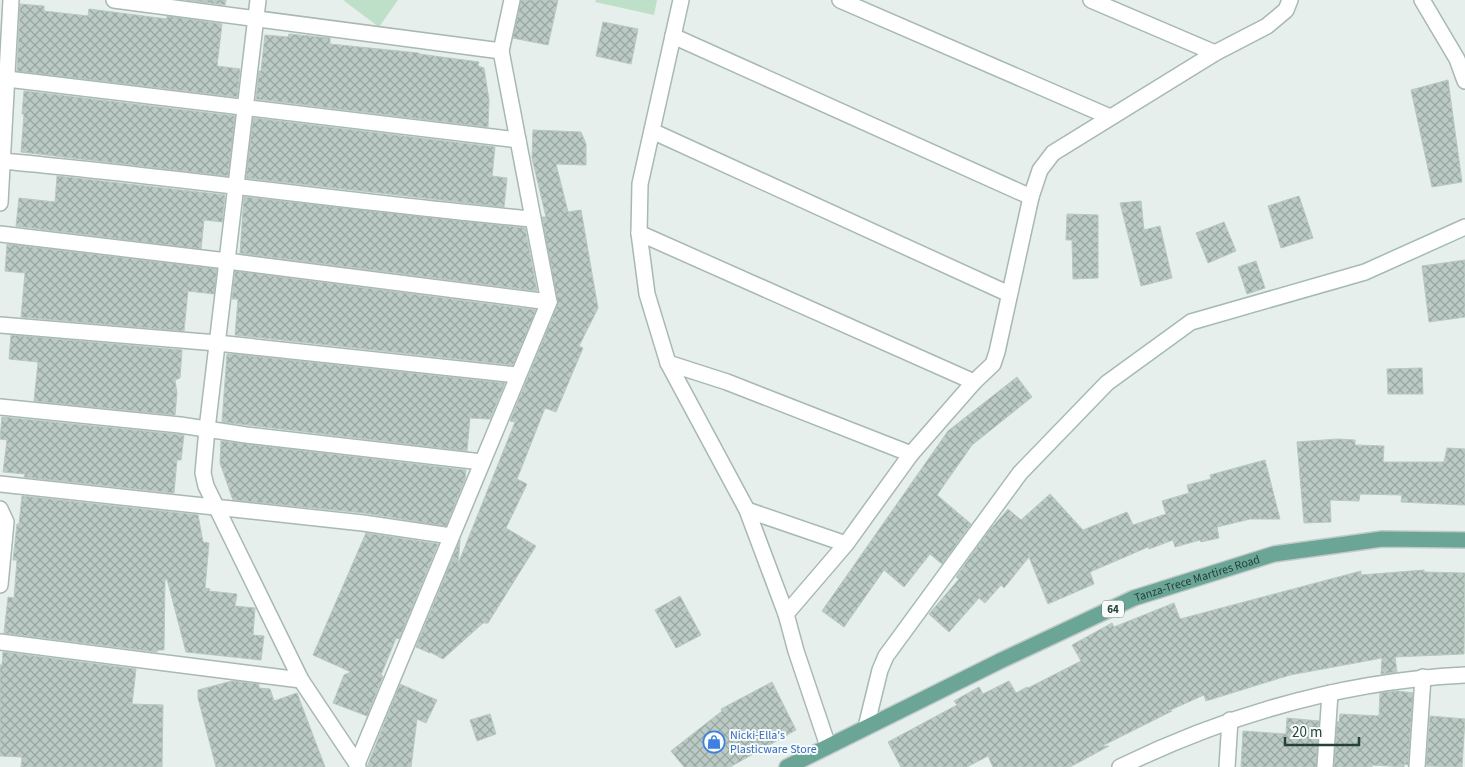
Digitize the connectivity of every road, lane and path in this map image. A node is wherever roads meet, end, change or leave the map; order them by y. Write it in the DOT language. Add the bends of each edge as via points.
graph roads {
  1 [pos="11,0"];
  2 [pos="114,0"];
  3 [pos="258,0"];
  4 [pos="512,0"];
  5 [pos="681,0"];
  6 [pos="840,0"];
  7 [pos="1091,0"];
  8 [pos="1290,0"];
  9 [pos="1422,0"];
  10 [pos="256,19"];
  11 [pos="672,36"];
  12 [pos="501,51"];
  13 [pos="1215,53"];
  14 [pos="7,79"];
  15 [pos="1465,81"];
  16 [pos="245,109"];
  17 [pos="1110,117"];
  18 [pos="652,132"];
  19 [pos="518,140"];
  20 [pos="2,161"];
  21 [pos="236,187"];
  22 [pos="1031,197"];
  23 [pos="0,203"];
  24 [pos="532,219"];
  25 [pos="1465,227"];
  26 [pos="639,232"];
  27 [pos="0,234"];
  28 [pos="227,260"];
  29 [pos="1010,294"];
  30 [pos="548,302"];
  31 [pos="0,325"];
  32 [pos="217,343"];
  33 [pos="668,363"];
  34 [pos="518,375"];
  35 [pos="974,382"];
  36 [pos="0,407"];
  37 [pos="207,429"];
  38 [pos="911,454"];
  39 [pos="482,462"];
  40 [pos="0,484"];
  41 [pos="216,507"];
  42 [pos="0,509"];
  43 [pos="747,510"];
  44 [pos="451,536"];
  45 [pos="1465,540"];
  46 [pos="846,544"];
  47 [pos="0,585"];
  48 [pos="786,614"];
  49 [pos="0,642"];
  50 [pos="1465,675"];
  51 [pos="1423,677"];
  52 [pos="301,680"];
  53 [pos="1330,693"];
  54 [pos="1230,720"];
  55 [pos="866,728"];
  56 [pos="828,746"];
  57 [pos="1140,762"];
  58 [pos="357,765"];
  59 [pos="787,767"];
  60 [pos="1120,767"];
  61 [pos="1228,767"];
  62 [pos="1325,767"];
  63 [pos="1417,767"];
  1 -- 14 [label="street"];
  2 -- 10 [label="street"];
  3 -- 10 [label="street"];
  4 -- 12 [label="street"];
  5 -- 11 [label="street"];
  6 -- 17 [label="street"];
  7 -- 13 [label="street"];
  8 -- 13 [label="street" via="1286,10 1267,26"];
  9 -- 15 [label="street" via="1457,59"];
  10 -- 12 [label="street"];
  10 -- 16 [label="street"];
  11 -- 18 [label="street"];
  11 -- 22 [label="street"];
  12 -- 19 [label="street"];
  13 -- 17 [label="street"];
  14 -- 16 [label="street"];
  14 -- 20 [label="street"];
  16 -- 19 [label="street"];
  16 -- 21 [label="street"];
  17 -- 22 [label="street" via="1053,152 1040,170"];
  18 -- 26 [label="street" via="640,184"];
  18 -- 29 [label="street"];
  19 -- 24 [label="street"];
  20 -- 21 [label="street"];
  20 -- 23 [label="street"];
  21 -- 24 [label="street"];
  21 -- 28 [label="street"];
  22 -- 29 [label="street"];
  24 -- 30 [label="street"];
  25 -- 55 [label="street" via="1365,272 1191,322 1107,383 1020,472 886,656"];
  26 -- 33 [label="street" via="647,294"];
  26 -- 35 [label="street"];
  27 -- 28 [label="street"];
  28 -- 30 [label="street"];
  28 -- 32 [label="street"];
  29 -- 35 [label="street" via="998,352 993,364"];
  30 -- 34 [label="street"];
  31 -- 32 [label="street"];
  32 -- 34 [label="street"];
  32 -- 37 [label="street"];
  33 -- 38 [label="street" via="726,382"];
  33 -- 43 [label="street"];
  34 -- 39 [label="street"];
  35 -- 38 [label="street"];
  36 -- 37 [label="street"];
  37 -- 39 [label="street"];
  37 -- 41 [label="street" via="203,473"];
  38 -- 46 [label="street"];
  39 -- 44 [label="street"];
  40 -- 41 [label="street"];
  41 -- 44 [label="street"];
  41 -- 52 [label="street"];
  42 -- 47 [label="street" via="6,522"];
  43 -- 46 [label="street"];
  43 -- 48 [label="street"];
  44 -- 58 [label="street"];
  45 -- 55 [label="main road, Tanza-Trece Martires Road / 64" via="1382,539 1274,554 1134,598"];
  46 -- 48 [label="street"];
  48 -- 56 [label="street"];
  49 -- 52 [label="street"];
  50 -- 51 [label="street"];
  51 -- 53 [label="street"];
  51 -- 63 [label="street"];
  52 -- 58 [label="street"];
  53 -- 54 [label="street"];
  53 -- 62 [label="street"];
  54 -- 57 [label="street"];
  54 -- 61 [label="street"];
  55 -- 56 [label="main road, Tanza-Trece Martires Road / 64"];
  56 -- 59 [label="main road, Tanza-Trece Martires Road / 64"];
  57 -- 60 [label="street"];
}
